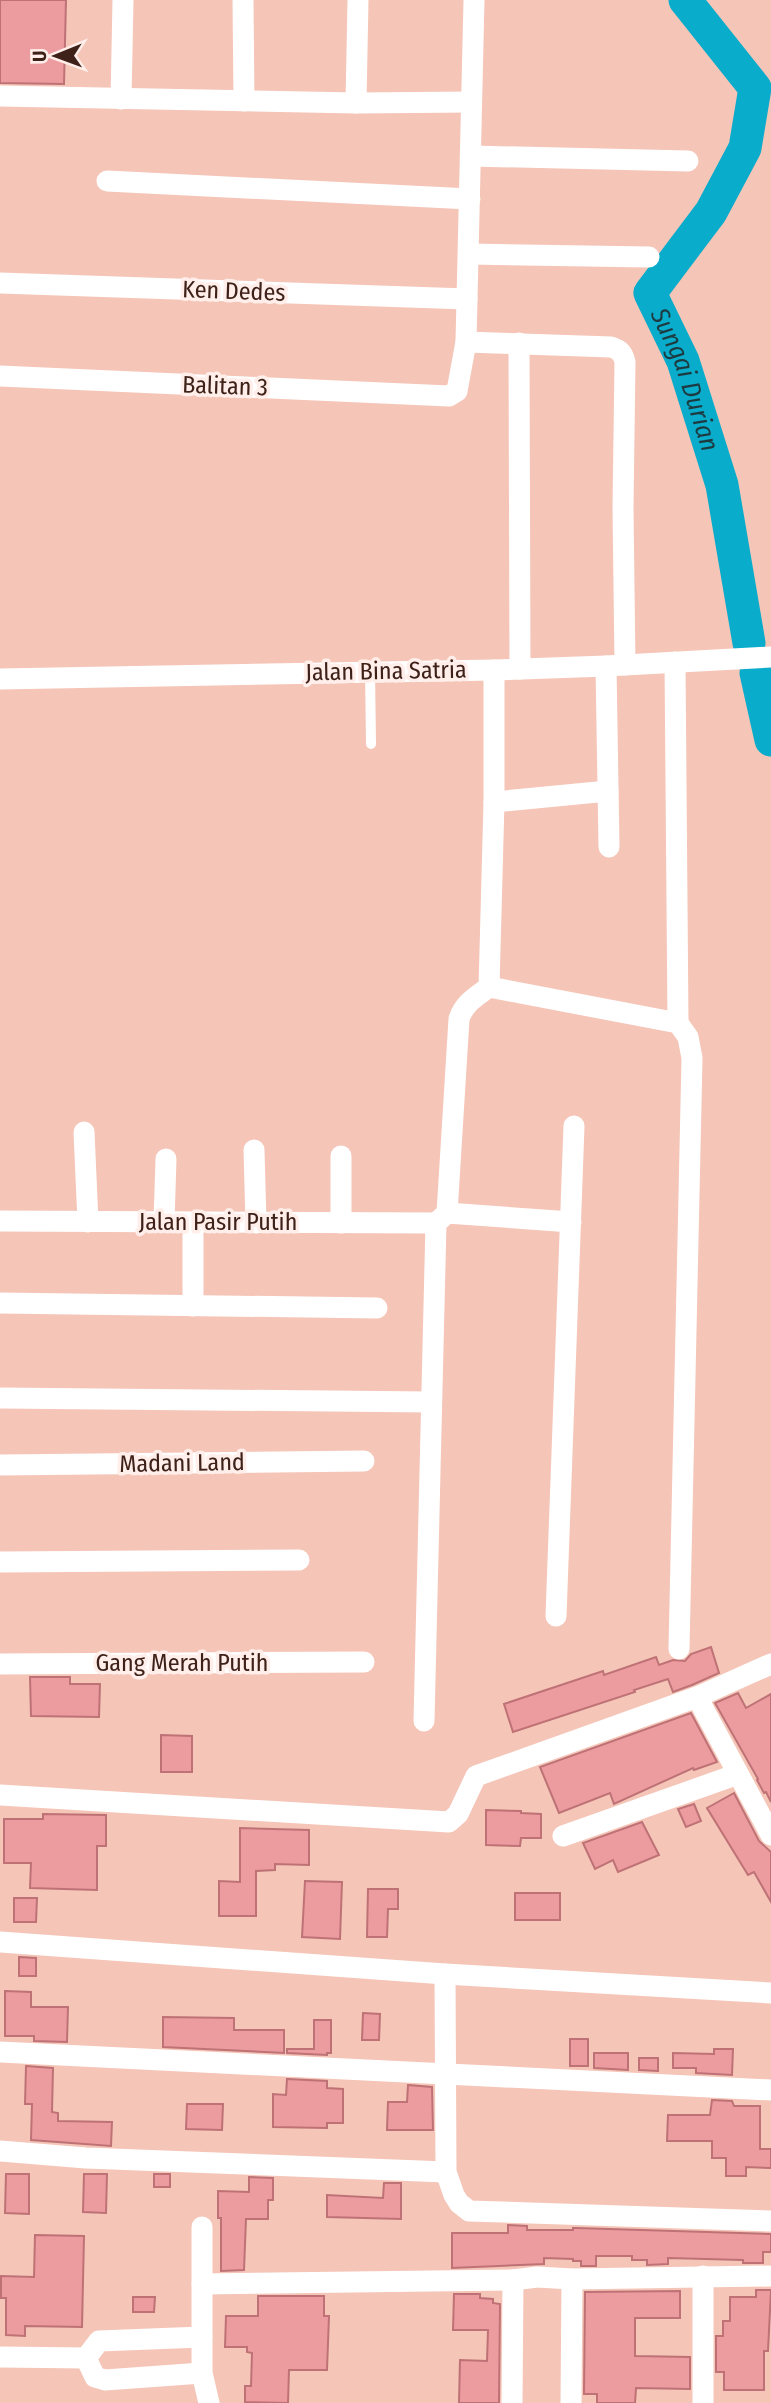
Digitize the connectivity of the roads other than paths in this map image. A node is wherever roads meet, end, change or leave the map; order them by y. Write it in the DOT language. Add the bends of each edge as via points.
graph roads {
  1 [pos="123,0"];
  2 [pos="243,0"];
  3 [pos="358,0"];
  4 [pos="474,0"];
  5 [pos="0,96"];
  6 [pos="121,99"];
  7 [pos="244,101"];
  8 [pos="471,102"];
  9 [pos="356,103"];
  10 [pos="471,156"];
  11 [pos="688,161"];
  12 [pos="107,181"];
  13 [pos="470,199"];
  14 [pos="469,254"];
  15 [pos="649,257"];
  16 [pos="0,283"];
  17 [pos="467,299"];
  18 [pos="466,342"];
  19 [pos="519,343"];
  20 [pos="0,376"];
  21 [pos="771,657"];
  22 [pos="676,662"];
  23 [pos="616,666"];
  24 [pos="520,669"];
  25 [pos="494,670"];
  26 [pos="370,671"];
  27 [pos="0,679"];
  28 [pos="371,744"];
  29 [pos="608,791"];
  30 [pos="494,802"];
  31 [pos="609,847"];
  32 [pos="489,987"];
  33 [pos="678,1023"];
  34 [pos="574,1126"];
  35 [pos="83,1132"];
  36 [pos="254,1150"];
  37 [pos="341,1156"];
  38 [pos="166,1159"];
  39 [pos="441,1218"];
  40 [pos="0,1221"];
  41 [pos="88,1222"];
  42 [pos="164,1222"];
  43 [pos="193,1222"];
  44 [pos="571,1222"];
  45 [pos="256,1223"];
  46 [pos="341,1223"];
  47 [pos="0,1303"];
  48 [pos="193,1306"];
  49 [pos="377,1308"];
  50 [pos="0,1398"];
  51 [pos="430,1402"];
  52 [pos="364,1461"];
  53 [pos="0,1465"];
  54 [pos="299,1560"];
  55 [pos="0,1562"];
  56 [pos="556,1616"];
  57 [pos="679,1649"];
  58 [pos="364,1662"];
  59 [pos="0,1664"];
  60 [pos="771,1664"];
  61 [pos="696,1697"];
  62 [pos="424,1721"];
  63 [pos="738,1774"];
  64 [pos="0,1795"];
  65 [pos="771,1835"];
  66 [pos="563,1836"];
  67 [pos="0,1942"];
  68 [pos="445,1974"];
  69 [pos="771,1993"];
  70 [pos="0,2052"];
  71 [pos="444,2075"];
  72 [pos="771,2090"];
  73 [pos="0,2151"];
  74 [pos="446,2172"];
  75 [pos="771,2221"];
  76 [pos="202,2227"];
  77 [pos="703,2276"];
  78 [pos="771,2276"];
  79 [pos="572,2279"];
  80 [pos="513,2280"];
  81 [pos="202,2284"];
  82 [pos="202,2337"];
  83 [pos="0,2357"];
  84 [pos="86,2358"];
  85 [pos="201,2373"];
  86 [pos="209,2403"];
  87 [pos="512,2403"];
  88 [pos="571,2403"];
  89 [pos="703,2403"];
  1 -- 6 [label="street"];
  2 -- 7 [label="street"];
  3 -- 9 [label="street"];
  4 -- 8 [label="street"];
  5 -- 6 [label="street"];
  6 -- 7 [label="street"];
  7 -- 9 [label="street"];
  8 -- 9 [label="street"];
  8 -- 10 [label="street"];
  10 -- 11 [label="street"];
  10 -- 13 [label="street"];
  12 -- 13 [label="street"];
  13 -- 14 [label="street"];
  14 -- 15 [label="street"];
  14 -- 17 [label="street"];
  16 -- 17 [label="street, Ken Dedes"];
  17 -- 18 [label="street"];
  18 -- 19 [label="street"];
  18 -- 20 [label="street, Balitan 3" via="457,391 449,396"];
  19 -- 23 [label="street" via="611,347 623,355"];
  19 -- 24 [label="street"];
  21 -- 22 [label="street, Jalan Bina Satria"];
  22 -- 23 [label="street, Jalan Bina Satria"];
  22 -- 33 [label="street"];
  23 -- 24 [label="street, Jalan Bina Satria"];
  23 -- 29 [label="street"];
  24 -- 25 [label="street, Jalan Bina Satria"];
  25 -- 26 [label="street, Jalan Bina Satria"];
  25 -- 30 [label="street"];
  26 -- 27 [label="street, Jalan Bina Satria"];
  26 -- 28 [label="lane"];
  29 -- 30 [label="street"];
  29 -- 31 [label="street"];
  30 -- 32 [label="street"];
  32 -- 33 [label="street"];
  32 -- 39 [label="street" via="468,1002 459,1019"];
  33 -- 57 [label="street" via="688,1037 692,1058"];
  34 -- 44 [label="street"];
  35 -- 41 [label="street"];
  36 -- 45 [label="street"];
  37 -- 46 [label="street"];
  38 -- 42 [label="street"];
  39 -- 44 [label="street, Jalan Pasir Putih"];
  39 -- 46 [label="street, Jalan Pasir Putih"];
  39 -- 51 [label="street"];
  40 -- 41 [label="street, Jalan Pasir Putih"];
  41 -- 42 [label="street, Jalan Pasir Putih"];
  42 -- 43 [label="street, Jalan Pasir Putih"];
  43 -- 45 [label="street, Jalan Pasir Putih"];
  43 -- 48 [label="street"];
  44 -- 56 [label="street"];
  45 -- 46 [label="street, Jalan Pasir Putih"];
  47 -- 48 [label="street"];
  48 -- 49 [label="street"];
  50 -- 51 [label="street"];
  51 -- 62 [label="street"];
  52 -- 53 [label="street, Madani Land"];
  54 -- 55 [label="street"];
  58 -- 59 [label="street, Gang Merah Putih"];
  60 -- 61 [label="street"];
  61 -- 63 [label="street"];
  61 -- 64 [label="street" via="476,1776 458,1814 449,1822"];
  63 -- 65 [label="street"];
  63 -- 66 [label="street"];
  67 -- 68 [label="street"];
  68 -- 69 [label="street"];
  68 -- 71 [label="street"];
  70 -- 71 [label="street"];
  71 -- 72 [label="street"];
  71 -- 74 [label="street"];
  73 -- 74 [label="street"];
  74 -- 75 [label="street" via="454,2195 469,2211"];
  76 -- 81 [label="street"];
  77 -- 78 [label="street"];
  77 -- 79 [label="street"];
  77 -- 89 [label="street"];
  79 -- 80 [label="street"];
  79 -- 88 [label="street"];
  80 -- 81 [label="street"];
  80 -- 87 [label="street"];
  81 -- 82 [label="street"];
  82 -- 84 [label="street" via="99,2342"];
  82 -- 85 [label="street"];
  83 -- 84 [label="street"];
  84 -- 85 [label="street" via="95,2377 105,2380"];
  85 -- 86 [label="street"];
}
